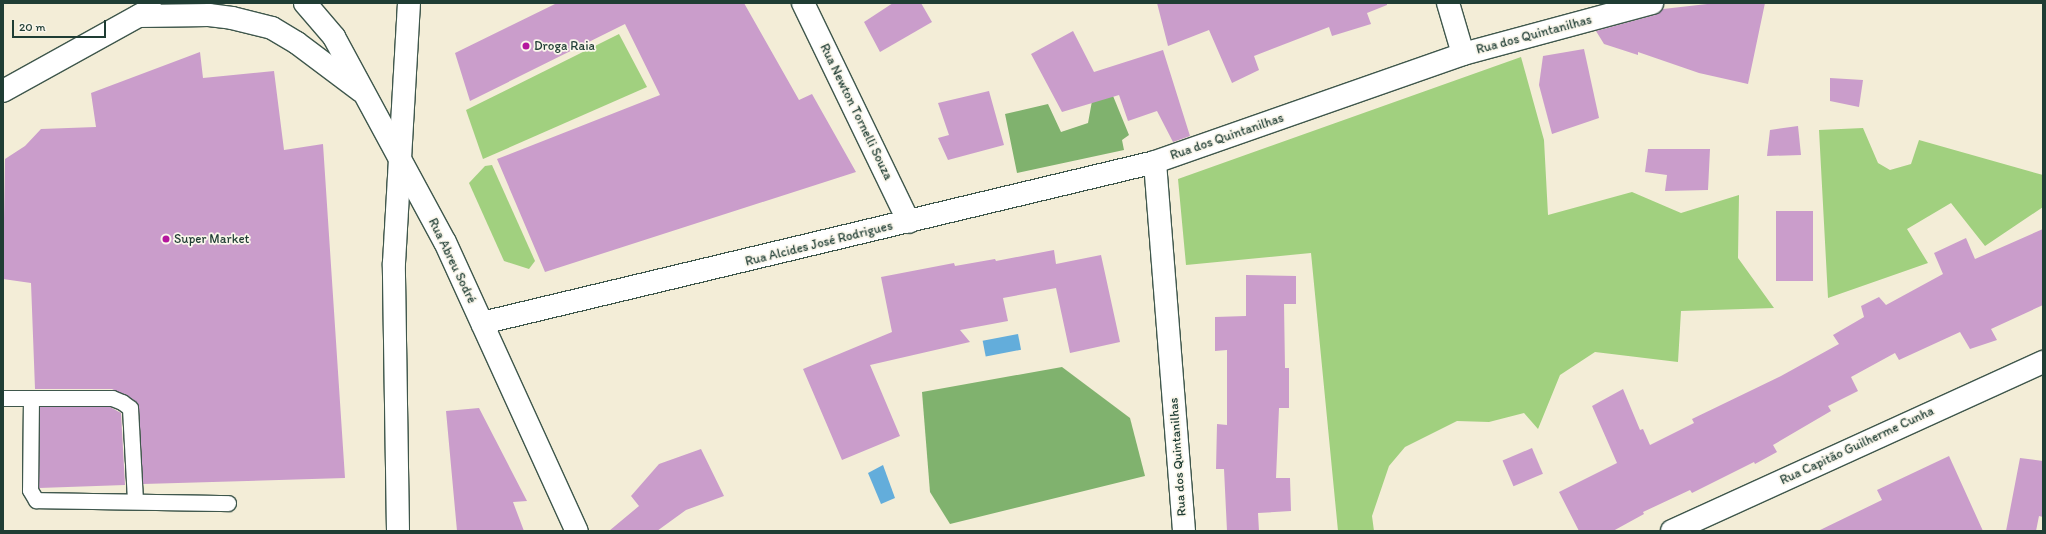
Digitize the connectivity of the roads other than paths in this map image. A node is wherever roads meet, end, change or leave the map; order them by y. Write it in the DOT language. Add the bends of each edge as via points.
graph roads {
  1 [pos="162,3"];
  2 [pos="305,3"];
  3 [pos="409,3"];
  4 [pos="803,3"];
  5 [pos="1448,3"];
  6 [pos="1652,3"];
  7 [pos="139,16"];
  8 [pos="1462,54"];
  9 [pos="3,91"];
  10 [pos="368,97"];
  11 [pos="400,159"];
  12 [pos="1155,162"];
  13 [pos="909,222"];
  14 [pos="482,323"];
  15 [pos="2043,362"];
  16 [pos="3,398"];
  17 [pos="31,398"];
  18 [pos="135,502"];
  19 [pos="228,503"];
  20 [pos="398,531"];
  21 [pos="577,531"];
  22 [pos="1184,531"];
  23 [pos="1672,531"];
  1 -- 7 [label="street"];
  2 -- 10 [label="street, Rua Abreu Sodré" via="314,10 334,37"];
  3 -- 11 [label="street"];
  4 -- 13 [label="street, Rua Newton Tornelli Souza"];
  5 -- 8 [label="street"];
  6 -- 8 [label="street, Rua dos Quintanilhas"];
  7 -- 9 [label="street"];
  7 -- 10 [label="street" via="208,15 272,28 297,43"];
  8 -- 12 [label="street, Rua dos Quintanilhas"];
  10 -- 11 [label="street, Rua Abreu Sodré"];
  11 -- 14 [label="street, Rua Abreu Sodré" via="445,242"];
  11 -- 20 [label="street" via="394,263"];
  12 -- 13 [label="street, Rua Alcides José Rodrigues"];
  12 -- 22 [label="street, Rua dos Quintanilhas"];
  13 -- 14 [label="street, Rua Alcides José Rodrigues"];
  14 -- 21 [label="street, Rua Abreu Sodré"];
  15 -- 23 [label="street, Rua Capitão Guilherme Cunha"];
  16 -- 17 [label="lane"];
  17 -- 18 [label="lane" via="112,398 130,408"];
  17 -- 18 [label="lane" via="30,490 36,500"];
  18 -- 19 [label="lane"];
}
